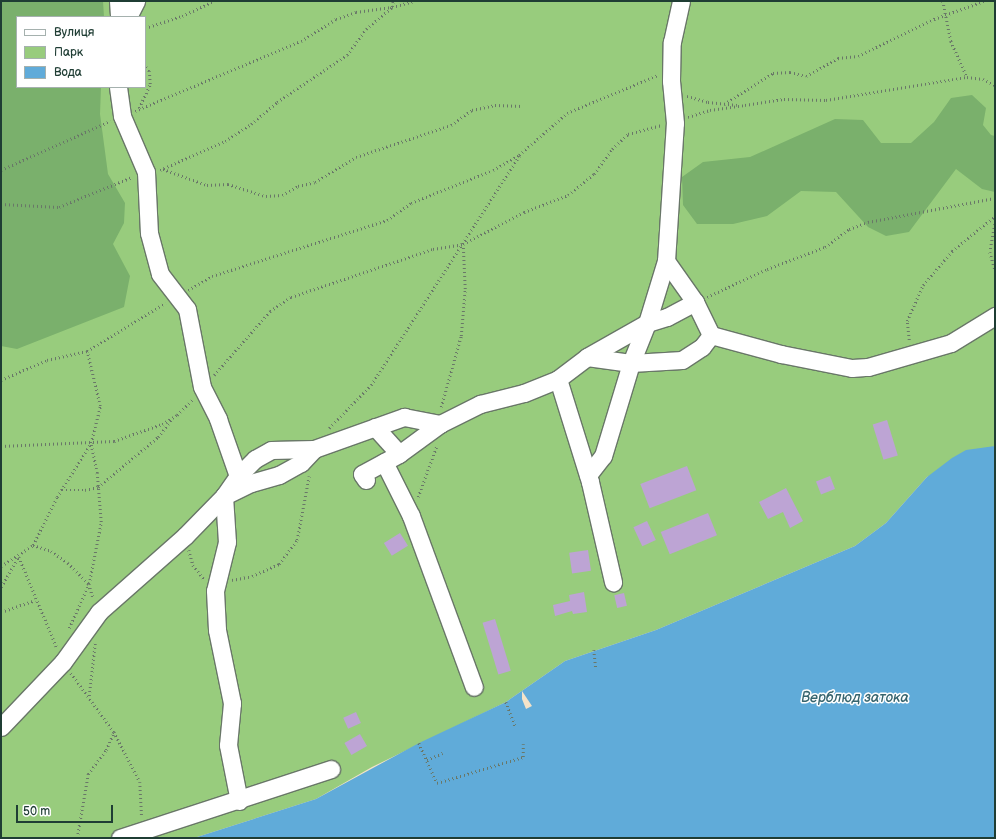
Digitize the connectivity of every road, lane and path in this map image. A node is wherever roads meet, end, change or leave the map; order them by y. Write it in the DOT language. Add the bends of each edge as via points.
graph roads {
  1 [pos="118,1"];
  2 [pos="136,1"];
  3 [pos="214,1"];
  4 [pos="393,1"];
  5 [pos="414,1"];
  6 [pos="682,1"];
  7 [pos="943,1"];
  8 [pos="984,1"];
  9 [pos="392,7"];
  10 [pos="946,14"];
  11 [pos="119,16"];
  12 [pos="128,16"];
  13 [pos="146,28"];
  14 [pos="146,68"];
  15 [pos="671,76"];
  16 [pos="968,77"];
  17 [pos="995,85"];
  18 [pos="118,88"];
  19 [pos="724,104"];
  20 [pos="745,105"];
  21 [pos="523,106"];
  22 [pos="139,109"];
  23 [pos="122,116"];
  24 [pos="675,123"];
  25 [pos="519,155"];
  26 [pos="163,169"];
  27 [pos="1,170"];
  28 [pos="146,172"];
  29 [pos="995,198"];
  30 [pos="1,204"];
  31 [pos="995,216"];
  32 [pos="995,224"];
  33 [pos="463,244"];
  34 [pos="666,261"];
  35 [pos="995,269"];
  36 [pos="178,296"];
  37 [pos="695,302"];
  38 [pos="995,316"];
  39 [pos="647,323"];
  40 [pos="711,335"];
  41 [pos="86,351"];
  42 [pos="911,354"];
  43 [pos="587,357"];
  44 [pos="631,363"];
  45 [pos="558,379"];
  46 [pos="1,380"];
  47 [pos="202,387"];
  48 [pos="173,417"];
  49 [pos="440,424"];
  50 [pos="376,427"];
  51 [pos="327,430"];
  52 [pos="91,444"];
  53 [pos="1,446"];
  54 [pos="314,449"];
  55 [pos="392,458"];
  56 [pos="588,475"];
  57 [pos="238,476"];
  58 [pos="366,480"];
  59 [pos="98,486"];
  60 [pos="62,490"];
  61 [pos="224,496"];
  62 [pos="411,516"];
  63 [pos="185,536"];
  64 [pos="33,545"];
  65 [pos="18,557"];
  66 [pos="1,566"];
  67 [pos="613,582"];
  68 [pos="89,584"];
  69 [pos="1,587"];
  70 [pos="216,587"];
  71 [pos="35,600"];
  72 [pos="1,612"];
  73 [pos="99,612"];
  74 [pos="68,631"];
  75 [pos="95,640"];
  76 [pos="594,650"];
  77 [pos="63,662"];
  78 [pos="596,669"];
  79 [pos="474,688"];
  80 [pos="89,696"];
  81 [pos="506,702"];
  82 [pos="515,726"];
  83 [pos="1,727"];
  84 [pos="114,732"];
  85 [pos="419,743"];
  86 [pos="523,744"];
  87 [pos="442,753"];
  88 [pos="427,760"];
  89 [pos="331,769"];
  90 [pos="239,801"];
  91 [pos="137,833"];
  92 [pos="77,838"];
  93 [pos="120,838"];
  1 -- 11 [label="lane"];
  2 -- 12 [label="lane"];
  3 -- 13 [label="path" via="182,16"];
  4 -- 9 [label="path"];
  5 -- 9 [label="path"];
  6 -- 15 [label="lane" via="672,42"];
  7 -- 10 [label="path"];
  8 -- 10 [label="path"];
  9 -- 22 [label="path" via="356,12 336,19 301,41"];
  9 -- 26 [label="path" via="366,29 347,55 277,102 251,124 225,141"];
  10 -- 16 [label="path" via="951,41"];
  10 -- 19 [label="path" via="858,56 838,58 806,76 790,72 773,73"];
  14 -- 22 [label="path" via="150,84"];
  15 -- 19 [label="path" via="686,96"];
  15 -- 24 [label="lane"];
  15 -- 25 [label="path" via="567,113"];
  16 -- 17 [label="path" via="983,79"];
  16 -- 20 [label="path" via="826,100 784,99"];
  18 -- 23 [label="lane"];
  19 -- 20 [label="path"];
  20 -- 24 [label="path" via="710,110"];
  21 -- 26 [label="path" via="495,105 472,110 451,125 356,157 316,182 298,186 282,195 266,196 228,184 207,185"];
  22 -- 23 [label="path"];
  23 -- 27 [label="path"];
  23 -- 28 [label="lane"];
  24 -- 33 [label="path" via="628,134 612,149 594,174 568,195 524,212"];
  24 -- 34 [label="lane"];
  25 -- 33 [label="path"];
  25 -- 36 [label="path" via="493,170 411,202 387,220 212,276"];
  26 -- 28 [label="path"];
  28 -- 30 [label="path" via="58,207"];
  28 -- 36 [label="lane" via="149,233 160,274"];
  29 -- 37 [label="path" via="868,222 849,229 826,247 767,269"];
  31 -- 42 [label="path" via="952,251 923,285 906,321"];
  32 -- 35 [label="path" via="990,252"];
  33 -- 47 [label="path" via="433,249 291,297 270,311"];
  33 -- 49 [label="path" via="465,289 461,336 443,402"];
  33 -- 51 [label="path" via="370,385"];
  34 -- 37 [label="lane"];
  34 -- 39 [label="lane"];
  36 -- 41 [label="path"];
  36 -- 47 [label="lane" via="187,309"];
  37 -- 39 [label="lane" via="666,317"];
  37 -- 40 [label="lane"];
  38 -- 42 [label="lane" via="951,343"];
  39 -- 43 [label="lane"];
  39 -- 44 [label="lane"];
  40 -- 42 [label="lane" via="780,354 852,368 868,367"];
  40 -- 44 [label="lane" via="702,347 682,360"];
  41 -- 46 [label="path" via="47,360"];
  41 -- 52 [label="path" via="100,406"];
  43 -- 44 [label="lane"];
  43 -- 45 [label="lane"];
  44 -- 56 [label="lane" via="603,456"];
  45 -- 49 [label="lane" via="524,393 480,404"];
  45 -- 56 [label="lane"];
  47 -- 48 [label="path"];
  47 -- 57 [label="lane" via="218,419"];
  48 -- 52 [label="path" via="114,441"];
  48 -- 59 [label="path" via="158,437"];
  49 -- 50 [label="lane" via="404,417"];
  49 -- 55 [label="lane"];
  49 -- 62 [label="path" via="439,439"];
  50 -- 54 [label="lane"];
  50 -- 55 [label="lane"];
  52 -- 53 [label="path"];
  52 -- 59 [label="path"];
  52 -- 60 [label="path"];
  54 -- 57 [label="lane" via="271,450 255,460"];
  54 -- 61 [label="lane" via="301,463 279,476 251,483"];
  54 -- 70 [label="path" via="297,540 279,564 252,576"];
  55 -- 58 [label="lane" via="362,474"];
  55 -- 62 [label="lane"];
  56 -- 67 [label="lane"];
  57 -- 61 [label="lane"];
  59 -- 60 [label="path" via="85,490"];
  59 -- 68 [label="path" via="101,522"];
  60 -- 64 [label="path"];
  61 -- 63 [label="lane"];
  61 -- 70 [label="lane" via="227,542"];
  62 -- 79 [label="lane"];
  63 -- 70 [label="path" via="193,566"];
  63 -- 73 [label="lane"];
  64 -- 65 [label="path"];
  64 -- 68 [label="path" via="50,551 68,563"];
  65 -- 66 [label="path"];
  65 -- 69 [label="path"];
  65 -- 71 [label="path"];
  68 -- 73 [label="path"];
  68 -- 74 [label="path" via="69,623"];
  70 -- 90 [label="lane" via="216,630 232,703 228,745"];
  71 -- 72 [label="path"];
  71 -- 77 [label="path"];
  73 -- 77 [label="lane"];
  75 -- 80 [label="path"];
  76 -- 78 [label="path"];
  77 -- 80 [label="path"];
  77 -- 83 [label="lane"];
  80 -- 84 [label="path"];
  81 -- 82 [label="path"];
  84 -- 91 [label="path" via="140,782 143,812"];
  84 -- 92 [label="path" via="106,750 88,774"];
  85 -- 88 [label="path"];
  86 -- 88 [label="path" via="523,757 437,783"];
  87 -- 88 [label="path"];
  89 -- 90 [label="lane"];
  90 -- 91 [label="lane"];
  91 -- 93 [label="lane"];
}
